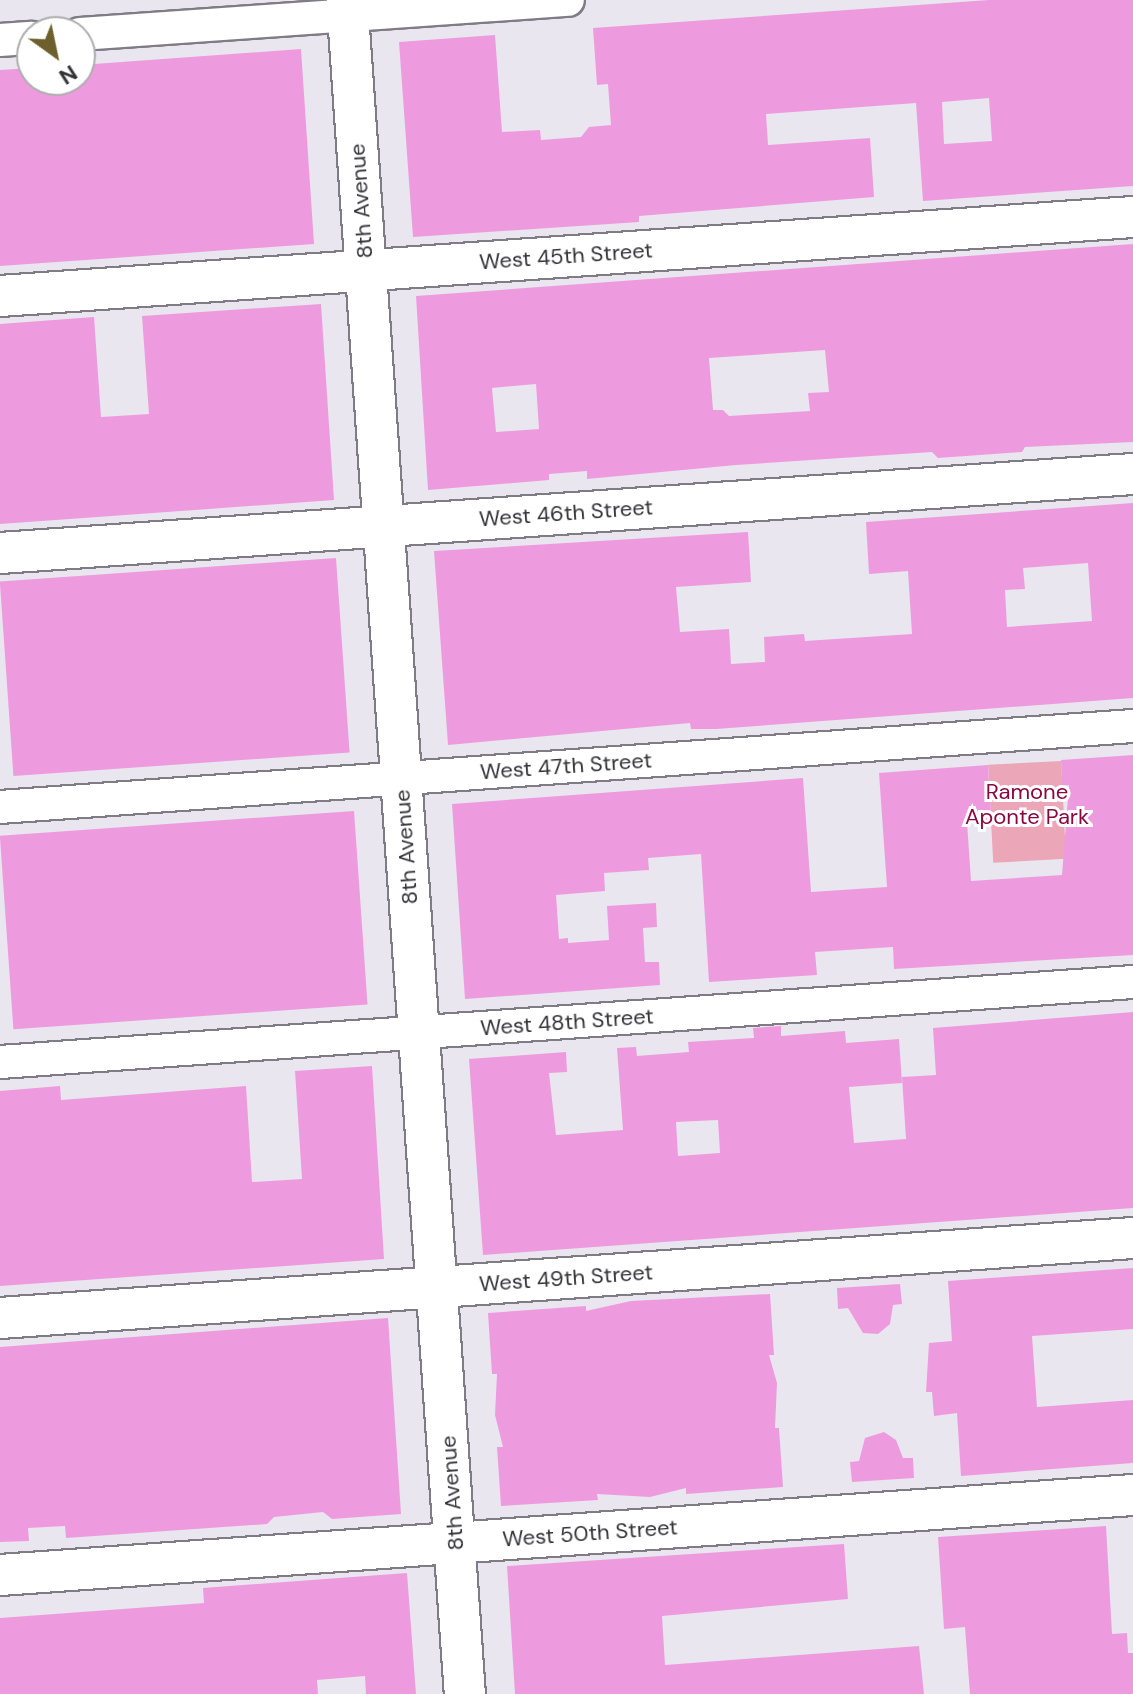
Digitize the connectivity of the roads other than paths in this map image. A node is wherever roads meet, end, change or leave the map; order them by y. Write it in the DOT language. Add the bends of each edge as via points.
graph roads {
  1 [pos="568,0"];
  2 [pos="347,8"];
  3 [pos="96,32"];
  4 [pos="1133,217"];
  5 [pos="366,270"];
  6 [pos="0,296"];
  7 [pos="1133,474"];
  8 [pos="383,525"];
  9 [pos="0,553"];
  10 [pos="1133,726"];
  11 [pos="401,777"];
  12 [pos="0,807"];
  13 [pos="1133,982"];
  14 [pos="419,1032"];
  15 [pos="0,1062"];
  16 [pos="1133,1238"];
  17 [pos="439,1287"];
  18 [pos="0,1318"];
  19 [pos="1133,1495"];
  20 [pos="454,1543"];
  21 [pos="0,1575"];
  22 [pos="465,1694"];
  1 -- 2 [label="street"];
  2 -- 3 [label="street"];
  2 -- 5 [label="main road, 8th Avenue"];
  4 -- 5 [label="main road, West 45th Street"];
  5 -- 6 [label="main road, West 45th Street"];
  5 -- 8 [label="main road, 8th Avenue"];
  7 -- 8 [label="main road, West 46th Street"];
  8 -- 9 [label="main road, West 46th Street"];
  8 -- 11 [label="main road, 8th Avenue"];
  10 -- 11 [label="street, West 47th Street"];
  11 -- 12 [label="street, West 47th Street"];
  11 -- 14 [label="main road, 8th Avenue"];
  13 -- 14 [label="street, West 48th Street"];
  14 -- 15 [label="street, West 48th Street"];
  14 -- 17 [label="main road, 8th Avenue"];
  16 -- 17 [label="main road, West 49th Street"];
  17 -- 18 [label="main road, West 49th Street"];
  17 -- 20 [label="main road, 8th Avenue"];
  19 -- 20 [label="main road, West 50th Street"];
  20 -- 21 [label="main road, West 50th Street"];
  20 -- 22 [label="main road, 8th Avenue"];
}
